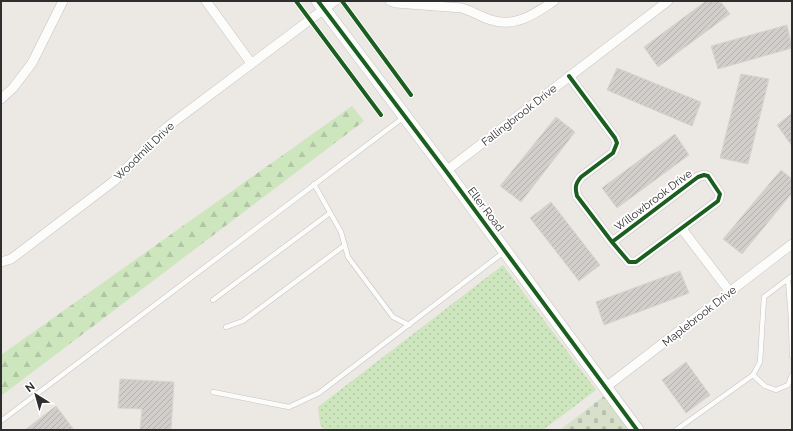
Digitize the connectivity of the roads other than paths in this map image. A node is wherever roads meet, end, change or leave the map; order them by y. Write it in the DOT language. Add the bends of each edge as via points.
graph roads {
  1 [pos="63,1"];
  2 [pos="206,1"];
  3 [pos="335,1"];
  4 [pos="390,1"];
  5 [pos="554,1"];
  6 [pos="668,1"];
  7 [pos="321,5"];
  8 [pos="252,63"];
  9 [pos="569,76"];
  10 [pos="1,99"];
  11 [pos="404,117"];
  12 [pos="446,171"];
  13 [pos="314,184"];
  14 [pos="330,213"];
  15 [pos="682,229"];
  16 [pos="612,242"];
  17 [pos="792,244"];
  18 [pos="345,245"];
  19 [pos="505,251"];
  20 [pos="1,262"];
  21 [pos="790,278"];
  22 [pos="730,292"];
  23 [pos="213,300"];
  24 [pos="409,325"];
  25 [pos="226,327"];
  26 [pos="792,344"];
  27 [pos="792,356"];
  28 [pos="753,375"];
  29 [pos="792,375"];
  30 [pos="606,387"];
  31 [pos="213,392"];
  32 [pos="1,421"];
  33 [pos="637,430"];
  34 [pos="676,430"];
  1 -- 10 [label="street" via="32,63"];
  2 -- 8 [label="street"];
  3 -- 7 [label="street, Woodmill Drive"];
  4 -- 5 [label="street" via="462,8 500,23 523,20"];
  6 -- 9 [label="street, Fallingbrook Drive"];
  7 -- 8 [label="street, Woodmill Drive"];
  7 -- 11 [label="street, Eller Road"];
  8 -- 20 [label="street, Woodmill Drive" via="167,127 114,181 11,259"];
  9 -- 12 [label="street, Fallingbrook Drive"];
  9 -- 16 [label="street, Willowbrook Drive" via="617,143 612,153 581,177 575,188 577,196"];
  11 -- 12 [label="street, Eller Road"];
  11 -- 13 [label="lane"];
  12 -- 19 [label="street, Eller Road"];
  13 -- 14 [label="lane"];
  13 -- 32 [label="lane"];
  14 -- 18 [label="lane"];
  14 -- 23 [label="lane"];
  15 -- 16 [label="street, Willowbrook Drive" via="633,263 629,262"];
  15 -- 16 [label="street, Willowbrook Drive" via="718,201 720,194 708,176 698,177"];
  15 -- 22 [label="street"];
  17 -- 22 [label="street, Maplebrook Drive"];
  18 -- 24 [label="lane" via="348,257 393,316"];
  18 -- 25 [label="lane" via="243,321"];
  19 -- 24 [label="lane"];
  19 -- 30 [label="street, Eller Road"];
  21 -- 26 [label="lane"];
  21 -- 28 [label="lane" via="764,297 760,362"];
  22 -- 30 [label="street, Maplebrook Drive"];
  24 -- 31 [label="lane" via="319,393 289,407"];
  26 -- 27 [label="lane"];
  28 -- 29 [label="lane" via="765,386 776,390 788,385"];
  28 -- 34 [label="lane"];
  30 -- 33 [label="street, Eller Road"];
}
